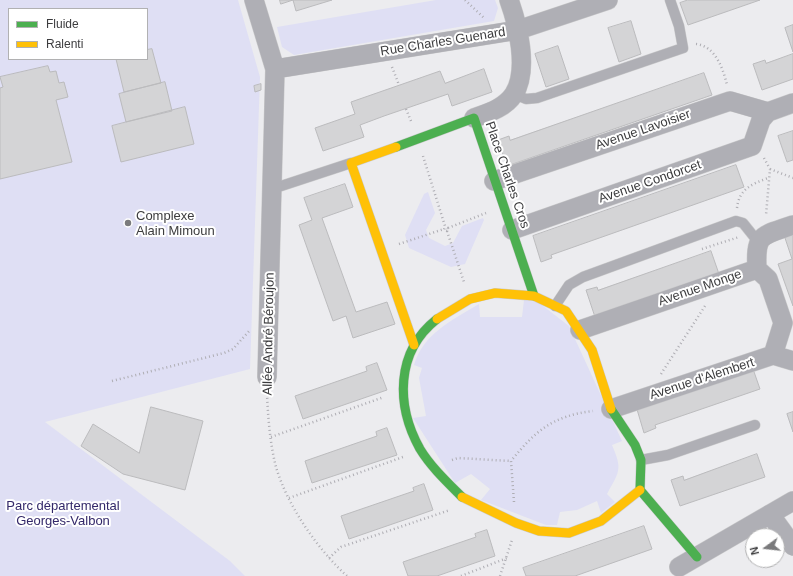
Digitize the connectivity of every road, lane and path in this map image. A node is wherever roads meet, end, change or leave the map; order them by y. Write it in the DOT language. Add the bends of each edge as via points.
graph roads {
  1 [pos="254,0"];
  2 [pos="510,0"];
  3 [pos="608,0"];
  4 [pos="670,0"];
  5 [pos="518,30"];
  6 [pos="682,43"];
  7 [pos="275,69"];
  8 [pos="514,94"];
  9 [pos="730,101"];
  10 [pos="793,103"];
  11 [pos="406,109"];
  12 [pos="768,112"];
  13 [pos="474,118"];
  14 [pos="417,138"];
  15 [pos="752,146"];
  16 [pos="351,163"];
  17 [pos="770,169"];
  18 [pos="768,178"];
  19 [pos="793,178"];
  20 [pos="494,181"];
  21 [pos="272,189"];
  22 [pos="503,206"];
  23 [pos="736,221"];
  24 [pos="793,225"];
  25 [pos="446,228"];
  26 [pos="512,230"];
  27 [pos="761,239"];
  28 [pos="382,250"];
  29 [pos="757,269"];
  30 [pos="534,296"];
  31 [pos="470,299"];
  32 [pos="707,303"];
  33 [pos="555,306"];
  34 [pos="269,312"];
  35 [pos="580,330"];
  36 [pos="414,345"];
  37 [pos="773,355"];
  38 [pos="793,361"];
  39 [pos="267,377"];
  40 [pos="112,381"];
  41 [pos="402,391"];
  42 [pos="649,396"];
  43 [pos="611,409"];
  44 [pos="755,426"];
  45 [pos="271,437"];
  46 [pos="421,450"];
  47 [pos="641,460"];
  48 [pos="511,461"];
  49 [pos="434,468"];
  50 [pos="640,490"];
  51 [pos="462,497"];
  52 [pos="289,498"];
  53 [pos="793,500"];
  54 [pos="770,514"];
  55 [pos="516,523"];
  56 [pos="793,546"];
  57 [pos="697,557"];
  58 [pos="329,558"];
  59 [pos="507,558"];
  60 [pos="679,567"];
  61 [pos="347,576"];
  62 [pos="461,576"];
  63 [pos="500,576"];
  1 -- 7 [label="street, Allée André Béroujon"];
  2 -- 5 [label="street"];
  3 -- 5 [label="street, Rue Charles Guenard"];
  4 -- 6 [label="lane"];
  5 -- 7 [label="street, Rue Charles Guenard"];
  5 -- 8 [label="street" via="522,68"];
  6 -- 8 [label="lane" via="683,48 537,98 526,99"];
  6 -- 9 [label="path" via="703,45 715,57 723,68"];
  7 -- 21 [label="street, Allée André Béroujon"];
  8 -- 13 [label="street" via="499,108"];
  9 -- 12 [label="street"];
  9 -- 20 [label="street, Avenue Lavoisier"];
  10 -- 12 [label="street"];
  11 -- 14 [label="path"];
  12 -- 15 [label="street" via="761,120"];
  13 -- 14 [label="street, Place Charles Cros"];
  13 -- 20 [label="street, Place Charles Cros"];
  14 -- 16 [label="street, Place Charles Cros"];
  14 -- 25 [label="path"];
  15 -- 17 [label="path"];
  15 -- 26 [label="street, Avenue Condorcet"];
  16 -- 21 [label="lane"];
  16 -- 28 [label="street"];
  17 -- 18 [label="path"];
  17 -- 19 [label="path"];
  18 -- 23 [label="path" via="751,184 738,198"];
  18 -- 27 [label="path" via="768,207"];
  20 -- 22 [label="street, Place Charles Cros"];
  21 -- 34 [label="street, Allée André Béroujon"];
  22 -- 25 [label="path"];
  22 -- 26 [label="street, Place Charles Cros"];
  23 -- 27 [label="lane" via="743,223"];
  23 -- 33 [label="lane" via="582,277 569,285"];
  24 -- 27 [label="street"];
  25 -- 28 [label="path"];
  25 -- 31 [label="path"];
  26 -- 30 [label="street, Place Charles Cros"];
  27 -- 29 [label="street, Avenue Monge" via="756,248"];
  28 -- 36 [label="street"];
  29 -- 35 [label="street, Avenue Monge"];
  29 -- 37 [label="street" via="768,279 782,323"];
  30 -- 31 [label="street" via="495,293"];
  30 -- 33 [label="street"];
  31 -- 36 [label="street" via="435,320"];
  32 -- 42 [label="path" via="650,389"];
  33 -- 35 [label="street" via="566,311"];
  34 -- 39 [label="street, Allée André Béroujon"];
  34 -- 40 [label="path" via="233,349 224,353"];
  35 -- 43 [label="street" via="592,350"];
  36 -- 41 [label="street" via="405,368"];
  37 -- 38 [label="street"];
  37 -- 42 [label="street, Avenue d'Alembert"];
  39 -- 45 [label="path, Allée André Béroujon"];
  41 -- 45 [label="path"];
  41 -- 46 [label="street" via="410,429"];
  42 -- 43 [label="street, Avenue d'Alembert"];
  43 -- 47 [label="street" via="635,445"];
  43 -- 48 [label="path" via="556,419 536,433"];
  44 -- 47 [label="lane" via="668,455"];
  45 -- 52 [label="path, Allée André Béroujon" via="276,466"];
  46 -- 49 [label="street"];
  46 -- 52 [label="path"];
  47 -- 50 [label="street"];
  48 -- 49 [label="path" via="458,458"];
  48 -- 55 [label="path"];
  49 -- 51 [label="street"];
  50 -- 55 [label="street" via="601,521 569,533 539,530"];
  50 -- 57 [label="street"];
  51 -- 55 [label="street"];
  51 -- 58 [label="path" via="451,510 341,547"];
  52 -- 58 [label="path, Allée André Béroujon"];
  53 -- 54 [label="street"];
  54 -- 56 [label="street"];
  54 -- 57 [label="street"];
  55 -- 59 [label="path"];
  57 -- 60 [label="street"];
  58 -- 61 [label="path, Allée André Béroujon"];
  59 -- 62 [label="path"];
  59 -- 63 [label="path"];
}
